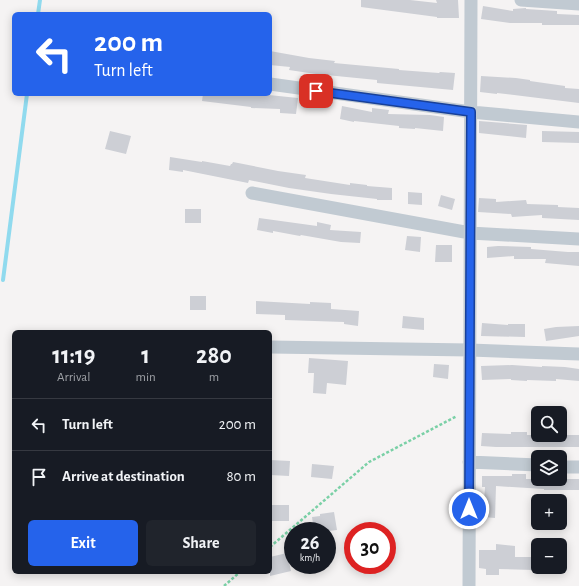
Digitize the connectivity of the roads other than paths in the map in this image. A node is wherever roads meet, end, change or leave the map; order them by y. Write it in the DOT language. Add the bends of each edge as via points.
graph roads {
  1 [pos="471,0"];
  2 [pos="521,0"];
  3 [pos="579,4"];
  4 [pos="272,84"];
  5 [pos="471,112"];
  6 [pos="579,122"];
  7 [pos="252,194"];
  8 [pos="470,233"];
  9 [pos="579,238"];
  10 [pos="272,347"];
  11 [pos="470,350"];
  12 [pos="579,354"];
  13 [pos="469,462"];
  14 [pos="531,465"];
  15 [pos="567,466"];
  16 [pos="579,467"];
  17 [pos="469,586"];
  1 -- 5 [label="street"];
  2 -- 3 [label="street"];
  4 -- 5 [label="street"];
  5 -- 6 [label="street"];
  5 -- 8 [label="street"];
  7 -- 8 [label="street"];
  8 -- 9 [label="street"];
  8 -- 11 [label="street"];
  10 -- 11 [label="street"];
  11 -- 12 [label="street"];
  11 -- 13 [label="street"];
  13 -- 14 [label="street"];
  13 -- 17 [label="street"];
  15 -- 16 [label="street"];
}
